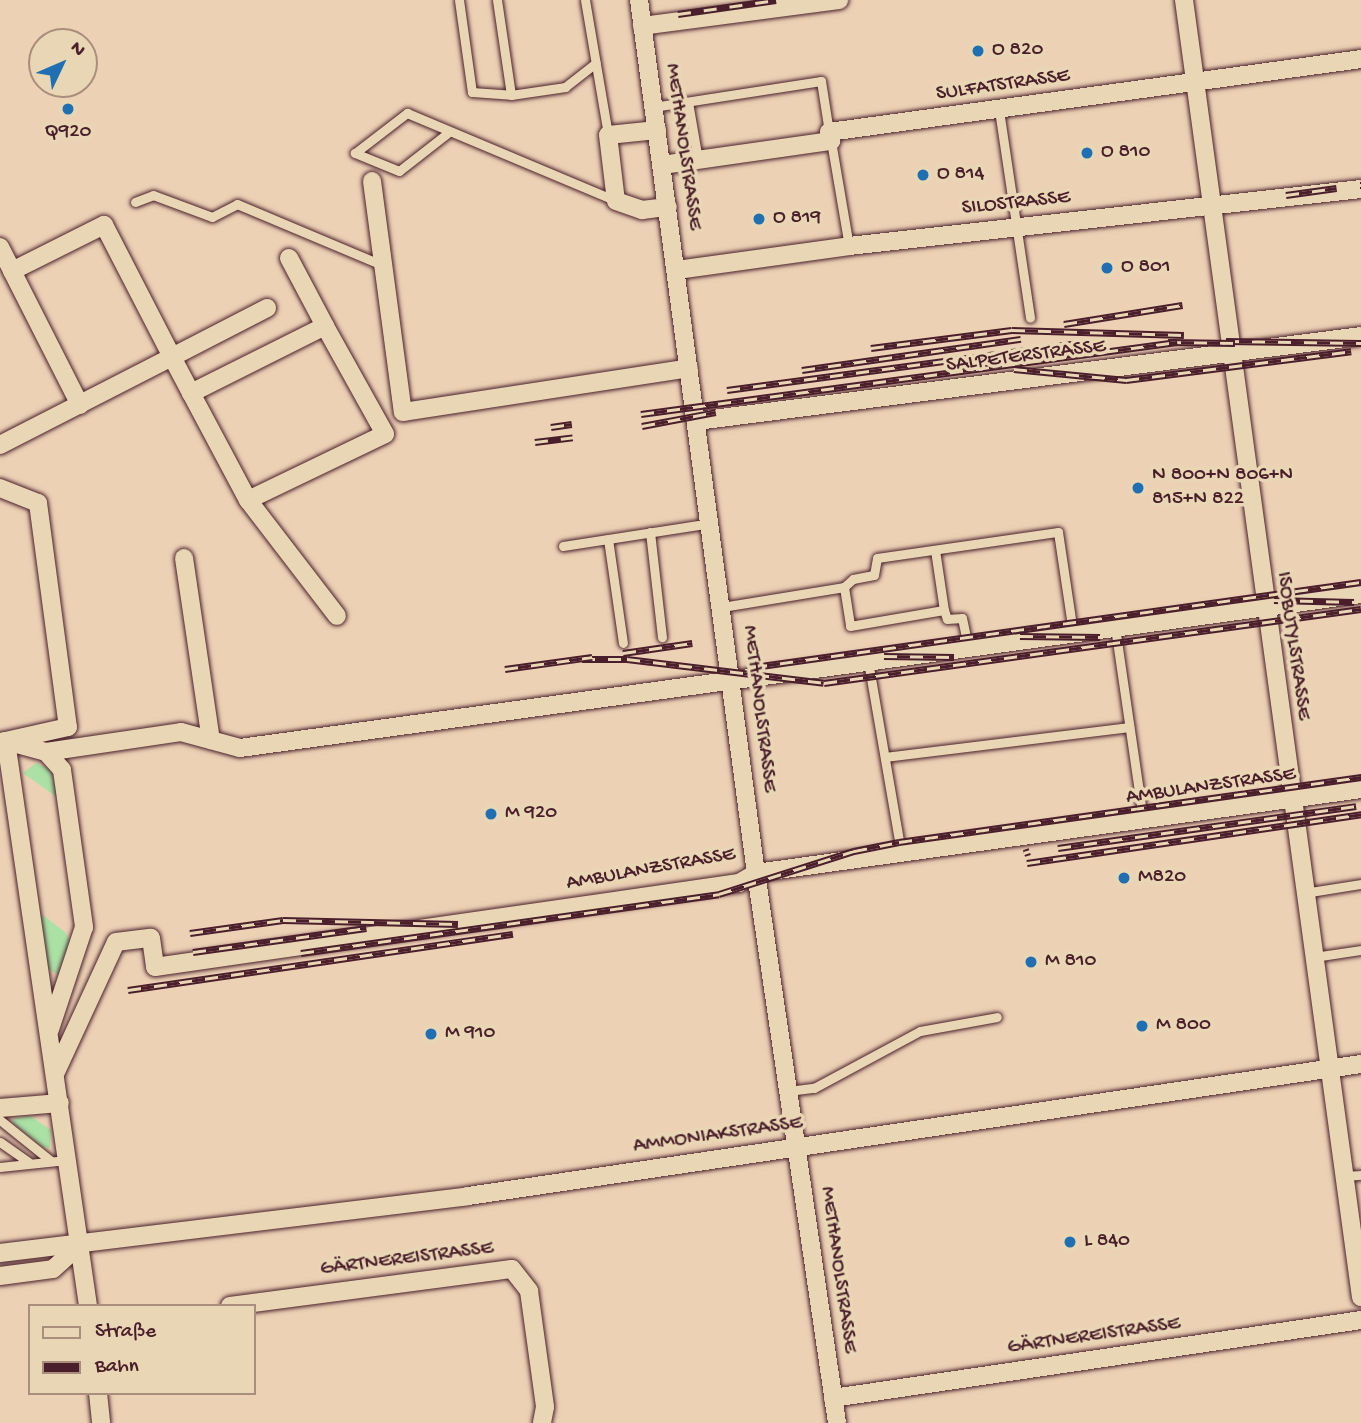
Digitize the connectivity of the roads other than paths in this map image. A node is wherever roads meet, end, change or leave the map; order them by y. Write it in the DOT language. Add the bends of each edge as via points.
graph roads {
  1 [pos="459,0"];
  2 [pos="496,0"];
  3 [pos="585,0"];
  4 [pos="639,0"];
  5 [pos="839,0"];
  6 [pos="1184,0"];
  7 [pos="780,4"];
  8 [pos="642,26"];
  9 [pos="1361,59"];
  10 [pos="596,63"];
  11 [pos="1195,82"];
  12 [pos="511,95"];
  13 [pos="688,102"];
  14 [pos="653,107"];
  15 [pos="999,110"];
  16 [pos="657,130"];
  17 [pos="449,132"];
  18 [pos="608,135"];
  19 [pos="830,136"];
  20 [pos="698,160"];
  21 [pos="662,165"];
  22 [pos="372,181"];
  23 [pos="1361,189"];
  24 [pos="616,201"];
  25 [pos="135,202"];
  26 [pos="1212,205"];
  27 [pos="668,207"];
  28 [pos="1017,227"];
  29 [pos="849,246"];
  30 [pos="0,247"];
  31 [pos="289,258"];
  32 [pos="382,265"];
  33 [pos="677,270"];
  34 [pos="12,271"];
  35 [pos="267,307"];
  36 [pos="1030,318"];
  37 [pos="325,326"];
  38 [pos="1361,336"];
  39 [pos="1229,355"];
  40 [pos="172,357"];
  41 [pos="690,368"];
  42 [pos="191,393"];
  43 [pos="80,405"];
  44 [pos="697,421"];
  45 [pos="0,445"];
  46 [pos="0,488"];
  47 [pos="248,500"];
  48 [pos="711,523"];
  49 [pos="650,532"];
  50 [pos="608,539"];
  51 [pos="563,546"];
  52 [pos="935,550"];
  53 [pos="184,558"];
  54 [pos="844,587"];
  55 [pos="1361,594"];
  56 [pos="1264,605"];
  57 [pos="722,607"];
  58 [pos="944,610"];
  59 [pos="337,616"];
  60 [pos="1115,626"];
  61 [pos="1073,632"];
  62 [pos="662,637"];
  63 [pos="623,643"];
  64 [pos="968,646"];
  65 [pos="867,661"];
  66 [pos="732,680"];
  67 [pos="1129,727"];
  68 [pos="211,740"];
  69 [pos="3,742"];
  70 [pos="46,752"];
  71 [pos="885,757"];
  72 [pos="1361,789"];
  73 [pos="1291,799"];
  74 [pos="1143,819"];
  75 [pos="901,852"];
  76 [pos="756,873"];
  77 [pos="1361,884"];
  78 [pos="1304,892"];
  79 [pos="1361,950"];
  80 [pos="1314,957"];
  81 [pos="997,1017"];
  82 [pos="49,1032"];
  83 [pos="1361,1064"];
  84 [pos="1331,1068"];
  85 [pos="55,1074"];
  86 [pos="788,1091"];
  87 [pos="60,1103"];
  88 [pos="0,1108"];
  89 [pos="0,1120"];
  90 [pos="0,1142"];
  91 [pos="796,1148"];
  92 [pos="59,1160"];
  93 [pos="29,1162"];
  94 [pos="1,1166"];
  95 [pos="1353,1175"];
  96 [pos="81,1244"];
  97 [pos="0,1253"];
  98 [pos="0,1276"];
  99 [pos="1361,1297"];
  100 [pos="88,1304"];
  101 [pos="245,1304"];
  102 [pos="1361,1320"];
  103 [pos="98,1395"];
  104 [pos="833,1398"];
  105 [pos="101,1423"];
  106 [pos="542,1423"];
  107 [pos="837,1423"];
  1 -- 12 [label="lane" via="472,92"];
  2 -- 12 [label="lane"];
  3 -- 10 [label="lane"];
  4 -- 8 [label="street, METHANOLSTRASSE"];
  5 -- 7 [label="street"];
  6 -- 11 [label="street, ISOBUTYLSTRASSE"];
  7 -- 8 [label="street"];
  8 -- 14 [label="street, METHANOLSTRASSE"];
  9 -- 11 [label="street, SULFATSTRASSE"];
  10 -- 12 [label="lane" via="565,87"];
  10 -- 18 [label="lane"];
  11 -- 15 [label="street, SULFATSTRASSE"];
  11 -- 26 [label="street, ISOBUTYLSTRASSE"];
  13 -- 14 [label="lane"];
  13 -- 19 [label="lane" via="821,81"];
  13 -- 20 [label="lane"];
  14 -- 16 [label="street, METHANOLSTRASSE"];
  15 -- 19 [label="street, SULFATSTRASSE"];
  15 -- 28 [label="lane"];
  16 -- 18 [label="street"];
  16 -- 21 [label="street, METHANOLSTRASSE"];
  17 -- 17 [label="lane" via="407,113 355,153 399,171"];
  17 -- 24 [label="lane"];
  18 -- 24 [label="street"];
  19 -- 20 [label="street, SULFATSTRASSE"];
  19 -- 29 [label="lane"];
  20 -- 21 [label="street, SULFATSTRASSE"];
  21 -- 27 [label="street, METHANOLSTRASSE"];
  22 -- 32 [label="street"];
  23 -- 26 [label="street, SILOSTRASSE"];
  24 -- 27 [label="street" via="642,210"];
  25 -- 32 [label="lane" via="153,195 212,218 237,204"];
  26 -- 28 [label="street, SILOSTRASSE"];
  26 -- 39 [label="street, ISOBUTYLSTRASSE"];
  27 -- 33 [label="street, METHANOLSTRASSE"];
  28 -- 29 [label="street, SILOSTRASSE"];
  28 -- 36 [label="lane"];
  29 -- 33 [label="street, SILOSTRASSE"];
  30 -- 34 [label="street"];
  31 -- 37 [label="street"];
  32 -- 41 [label="street" via="403,412"];
  33 -- 41 [label="street, METHANOLSTRASSE"];
  34 -- 40 [label="street" via="104,225"];
  34 -- 43 [label="street"];
  35 -- 40 [label="street"];
  37 -- 42 [label="street"];
  37 -- 47 [label="street" via="385,434"];
  38 -- 39 [label="street, SALPETERSTRASSE"];
  39 -- 44 [label="street, SALPETERSTRASSE"];
  39 -- 56 [label="street, ISOBUTYLSTRASSE"];
  40 -- 42 [label="street"];
  40 -- 43 [label="street"];
  41 -- 44 [label="street, METHANOLSTRASSE"];
  42 -- 47 [label="street"];
  43 -- 45 [label="street"];
  44 -- 48 [label="street, METHANOLSTRASSE"];
  46 -- 69 [label="street" via="38,503 68,727"];
  47 -- 59 [label="street"];
  48 -- 49 [label="lane"];
  48 -- 57 [label="street, METHANOLSTRASSE"];
  49 -- 50 [label="lane"];
  49 -- 62 [label="lane"];
  50 -- 51 [label="lane"];
  50 -- 63 [label="lane"];
  52 -- 54 [label="lane" via="877,558 874,575 853,579"];
  52 -- 58 [label="lane"];
  52 -- 61 [label="lane" via="1058,532"];
  53 -- 68 [label="street"];
  54 -- 57 [label="lane"];
  54 -- 58 [label="lane" via="850,626"];
  55 -- 56 [label="street"];
  56 -- 60 [label="street"];
  56 -- 73 [label="street, ISOBUTYLSTRASSE"];
  57 -- 66 [label="street, METHANOLSTRASSE"];
  58 -- 64 [label="lane" via="947,619 962,618"];
  60 -- 61 [label="street"];
  60 -- 67 [label="lane"];
  61 -- 64 [label="street"];
  64 -- 65 [label="street"];
  65 -- 66 [label="street"];
  65 -- 71 [label="lane"];
  66 -- 68 [label="street" via="240,748"];
  66 -- 76 [label="street, METHANOLSTRASSE"];
  67 -- 71 [label="lane"];
  67 -- 74 [label="lane"];
  68 -- 70 [label="street" via="181,732"];
  69 -- 70 [label="street"];
  69 -- 82 [label="street"];
  70 -- 82 [label="street" via="62,770 85,927"];
  71 -- 75 [label="lane"];
  72 -- 73 [label="street, AMBULANZSTRASSE"];
  73 -- 74 [label="street, AMBULANZSTRASSE"];
  73 -- 78 [label="street, ISOBUTYLSTRASSE"];
  74 -- 75 [label="street, AMBULANZSTRASSE"];
  75 -- 76 [label="street, AMBULANZSTRASSE"];
  76 -- 85 [label="street, AMBULANZSTRASSE" via="739,883 155,967 151,938 116,942"];
  76 -- 86 [label="street, METHANOLSTRASSE"];
  77 -- 78 [label="lane"];
  78 -- 80 [label="street, ISOBUTYLSTRASSE"];
  79 -- 80 [label="lane"];
  80 -- 84 [label="street, ISOBUTYLSTRASSE"];
  81 -- 86 [label="lane" via="920,1031 814,1088"];
  82 -- 85 [label="street"];
  83 -- 84 [label="street, AMMONIAKSTRASSE"];
  84 -- 91 [label="street, AMMONIAKSTRASSE"];
  84 -- 95 [label="street, ISOBUTYLSTRASSE"];
  85 -- 87 [label="street"];
  86 -- 91 [label="street, METHANOLSTRASSE"];
  87 -- 88 [label="street"];
  87 -- 92 [label="street"];
  89 -- 92 [label="lane"];
  90 -- 93 [label="lane"];
  91 -- 96 [label="street, AMMONIAKSTRASSE" via="468,1196"];
  91 -- 104 [label="street, METHANOLSTRASSE"];
  92 -- 93 [label="lane"];
  92 -- 96 [label="street"];
  93 -- 94 [label="lane"];
  95 -- 99 [label="street, ISOBUTYLSTRASSE"];
  96 -- 97 [label="street, AMMONIAKSTRASSE"];
  96 -- 98 [label="street" via="53,1269"];
  96 -- 100 [label="street"];
  101 -- 106 [label="street, GÄRTNEREISTRASSE" via="512,1269 529,1291 545,1408"];
  102 -- 104 [label="street, GÄRTNEREISTRASSE"];
  103 -- 105 [label="street"];
  104 -- 107 [label="street, METHANOLSTRASSE"];
}
